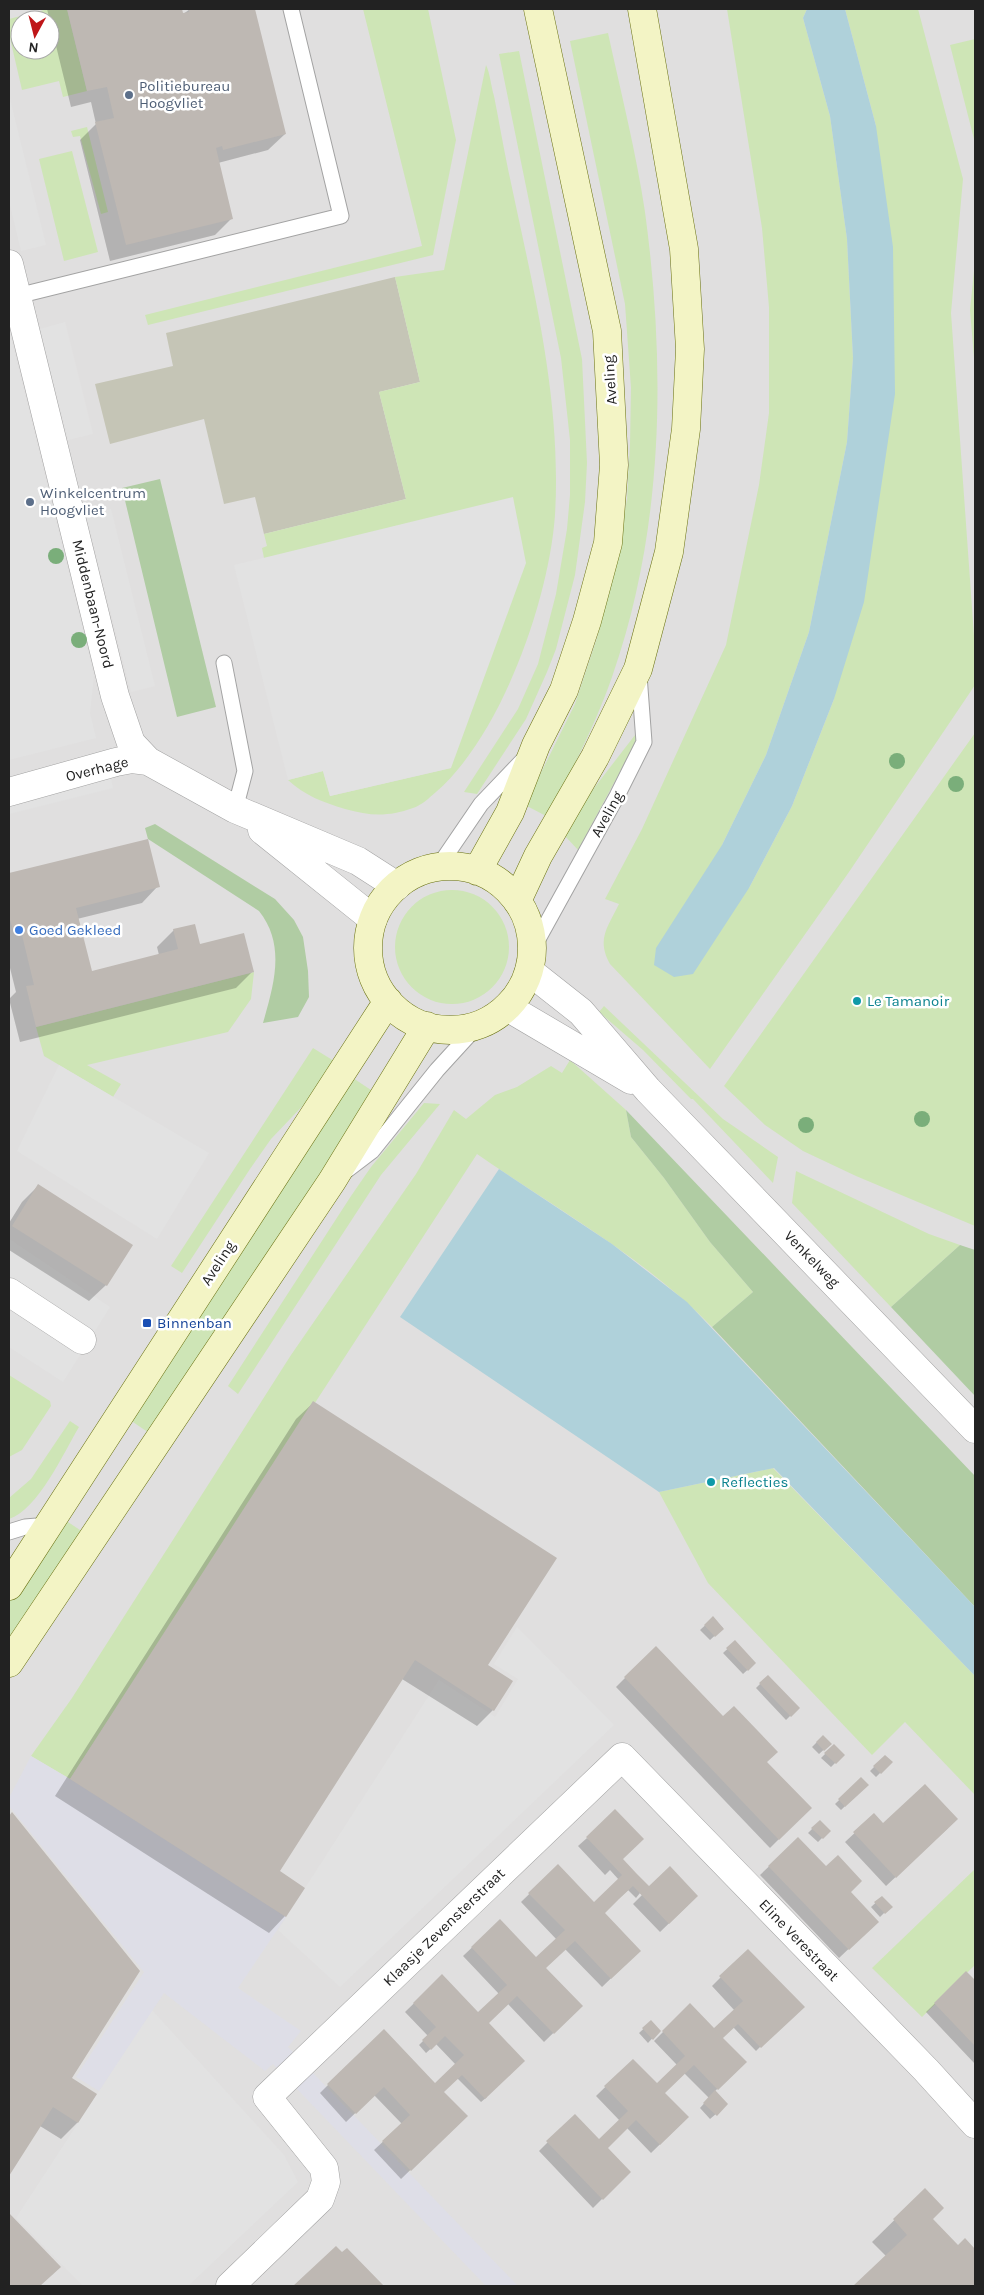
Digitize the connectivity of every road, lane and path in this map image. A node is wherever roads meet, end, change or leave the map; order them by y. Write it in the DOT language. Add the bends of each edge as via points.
graph roads {
  1 [pos="292,9"];
  2 [pos="538,9"];
  3 [pos="642,9"];
  4 [pos="9,264"];
  5 [pos="17,296"];
  6 [pos="224,663"];
  7 [pos="638,669"];
  8 [pos="536,745"];
  9 [pos="148,761"];
  10 [pos="9,792"];
  11 [pos="235,809"];
  12 [pos="438,867"];
  13 [pos="477,871"];
  14 [pos="397,886"];
  15 [pos="517,901"];
  16 [pos="373,920"];
  17 [pos="530,961"];
  18 [pos="388,1001"];
  19 [pos="507,1007"];
  20 [pos="479,1024"];
  21 [pos="428,1026"];
  22 [pos="648,1090"];
  23 [pos="332,1181"];
  24 [pos="9,1292"];
  25 [pos="82,1340"];
  26 [pos="975,1430"];
  27 [pos="49,1525"];
  28 [pos="9,1532"];
  29 [pos="9,1586"];
  30 [pos="9,1663"];
  31 [pos="622,1757"];
  32 [pos="975,2124"];
  33 [pos="230,2286"];
  1 -- 5 [label="lane" via="340,216"];
  2 -- 8 [label="main road, Aveling" via="607,331 614,465 608,542 587,621 564,690"];
  3 -- 7 [label="main road, Aveling" via="684,249 690,349 686,429 669,552"];
  4 -- 5 [label="street, Middenbaan-Noord"];
  5 -- 9 [label="street, Middenbaan-Noord" via="115,696 131,743"];
  6 -- 11 [label="lane" via="245,771"];
  7 -- 15 [label="main road, Aveling" via="595,758 538,856"];
  7 -- 17 [label="lane, Aveling" via="644,742"];
  8 -- 12 [label="lane, Aveling" via="481,804"];
  8 -- 13 [label="main road, Aveling" via="510,812"];
  9 -- 10 [label="street, Overhage" via="116,762"];
  9 -- 11 [label="street, Overhage"];
  11 -- 14 [label="street, Overhage" via="340,853"];
  11 -- 16 [label="street, Overhage"];
  12 -- 13 [label="main road"];
  12 -- 14 [label="main road" via="416,873"];
  13 -- 15 [label="main road" via="500,882"];
  14 -- 16 [label="main road" via="380,904"];
  15 -- 17 [label="main road" via="528,924"];
  16 -- 18 [label="main road" via="370,962 376,983"];
  17 -- 19 [label="main road" via="524,984"];
  17 -- 22 [label="street, Venkelweg" via="581,1012"];
  18 -- 21 [label="main road" via="406,1016"];
  18 -- 27 [label="main road, Aveling"];
  19 -- 20 [label="main road"];
  19 -- 22 [label="street, Venkelweg"];
  20 -- 21 [label="main road" via="448,1029"];
  20 -- 23 [label="lane" via="372,1151"];
  21 -- 23 [label="main road"];
  22 -- 26 [label="street, Venkelweg"];
  23 -- 30 [label="main road"];
  24 -- 25 [label="street"];
  27 -- 28 [label="lane"];
  27 -- 29 [label="main road, Aveling"];
  31 -- 32 [label="street, Eline Verestraat"];
  31 -- 33 [label="street, Klaasje Zevensterstraat" via="267,2097 324,2168 326,2182 320,2199"];
}
